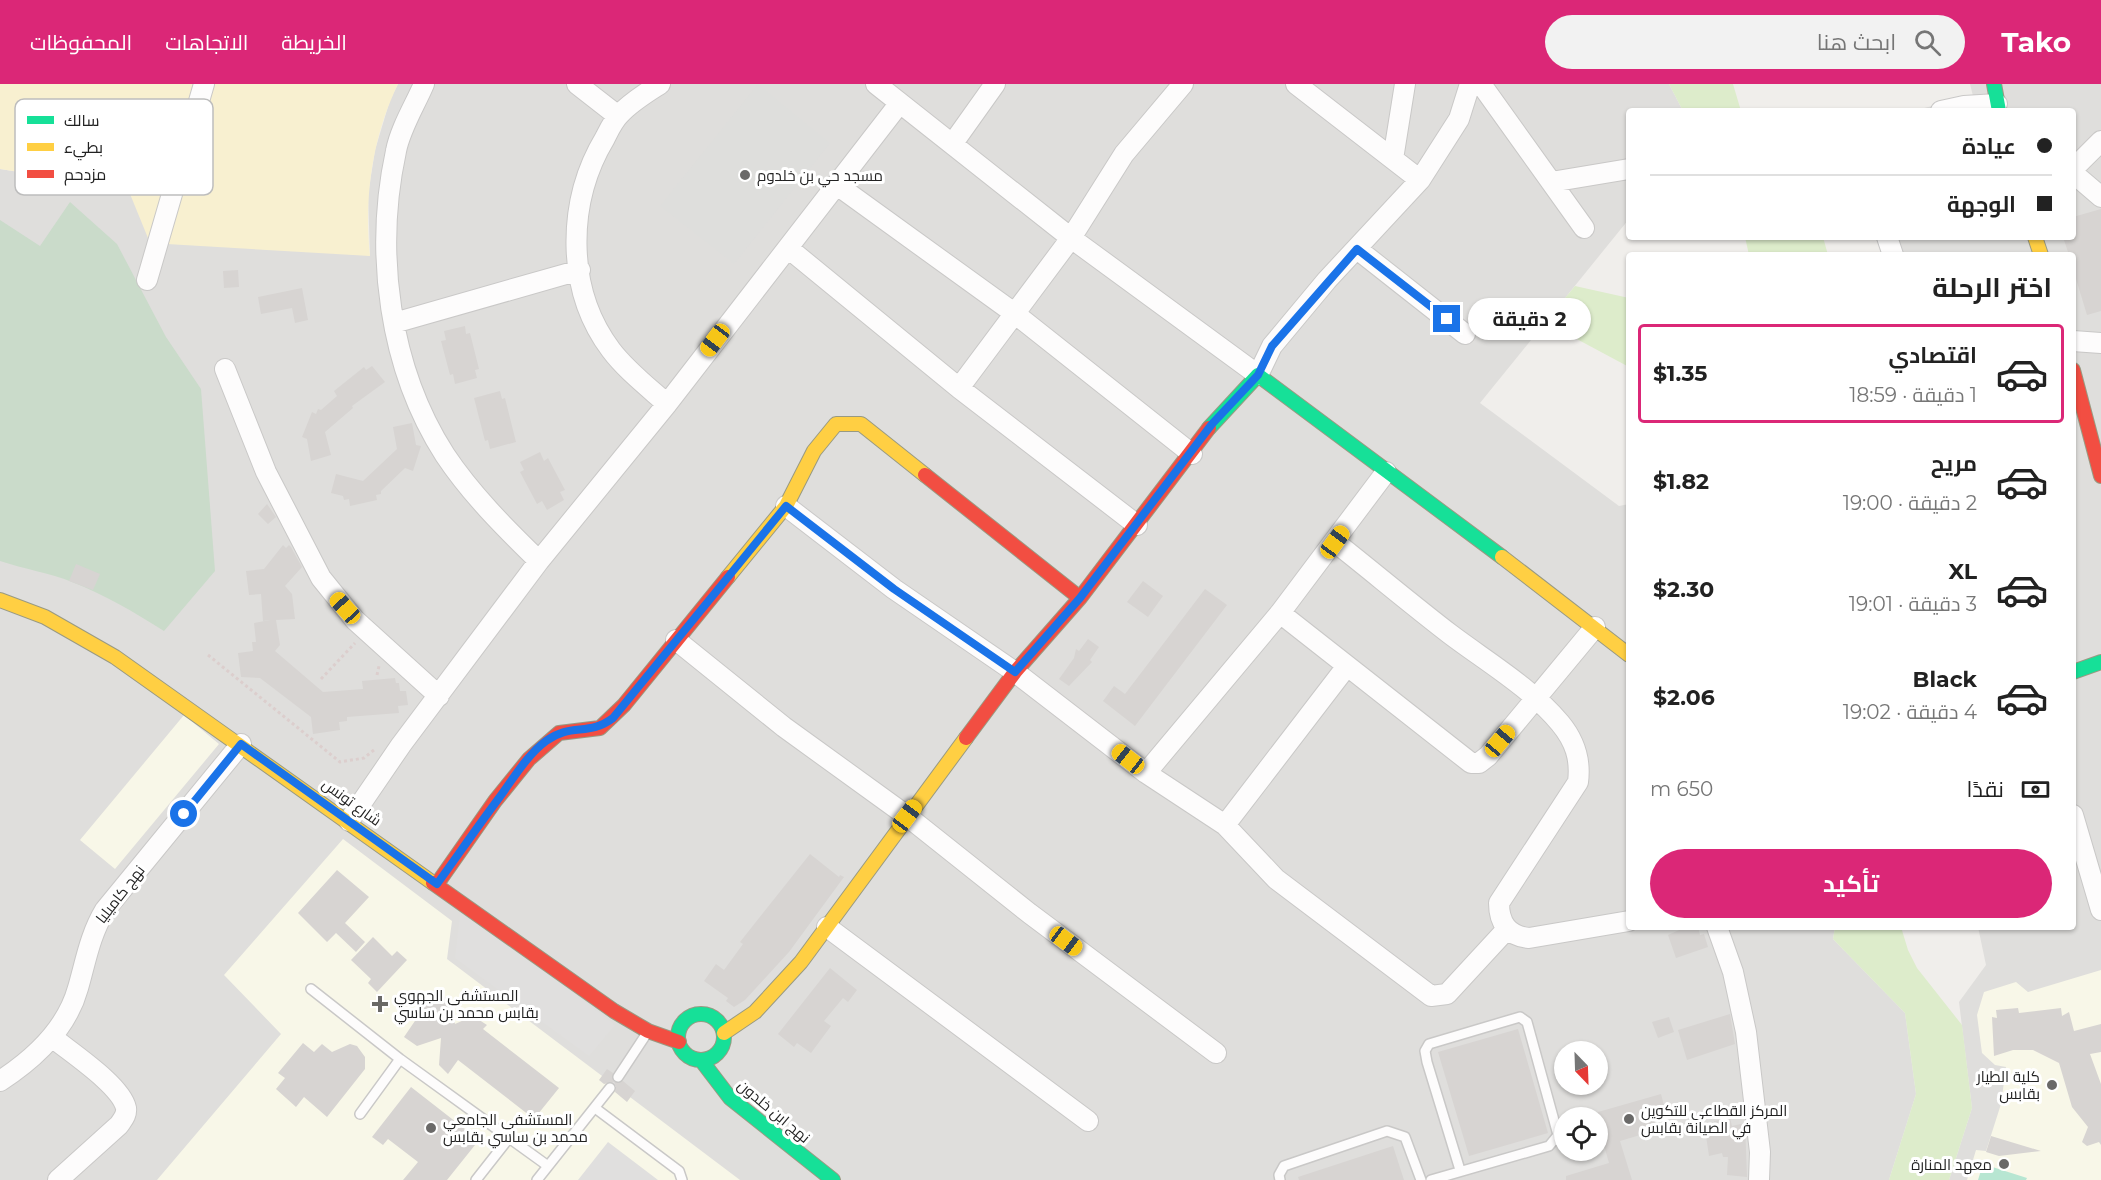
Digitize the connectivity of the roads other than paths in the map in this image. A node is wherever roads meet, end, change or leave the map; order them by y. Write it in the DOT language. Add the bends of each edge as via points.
graph roads {
  1 [pos="204,84"];
  2 [pos="424,84"];
  3 [pos="577,84"];
  4 [pos="660,84"];
  5 [pos="876,84"];
  6 [pos="995,84"];
  7 [pos="1183,84"];
  8 [pos="1296,84"];
  9 [pos="1405,84"];
  10 [pos="1470,84"];
  11 [pos="1481,84"];
  12 [pos="200,99"];
  13 [pos="2000,101"];
  14 [pos="899,104"];
  15 [pos="1959,108"];
  16 [pos="618,116"];
  17 [pos="2101,141"];
  18 [pos="953,143"];
  19 [pos="1393,159"];
  20 [pos="2076,168"];
  21 [pos="1626,170"];
  22 [pos="2076,174"];
  23 [pos="1420,180"];
  24 [pos="1551,182"];
  25 [pos="837,185"];
  26 [pos="172,195"];
  27 [pos="2101,197"];
  28 [pos="1584,228"];
  29 [pos="1071,238"];
  30 [pos="788,248"];
  31 [pos="1357,249"];
  32 [pos="580,270"];
  33 [pos="147,280"];
  34 [pos="1014,313"];
  35 [pos="394,323"];
  36 [pos="1465,334"];
  37 [pos="2076,341"];
  38 [pos="2101,344"];
  39 [pos="225,369"];
  40 [pos="1258,375"];
  41 [pos="2076,381"];
  42 [pos="959,388"];
  43 [pos="667,404"];
  44 [pos="1192,454"];
  45 [pos="1386,472"];
  46 [pos="2101,476"];
  47 [pos="786,506"];
  48 [pos="1137,525"];
  49 [pos="1335,542"];
  50 [pos="539,561"];
  51 [pos="1080,598"];
  52 [pos="0,600"];
  53 [pos="1280,613"];
  54 [pos="1595,627"];
  55 [pos="676,640"];
  56 [pos="1626,653"];
  57 [pos="2101,662"];
  58 [pos="1347,666"];
  59 [pos="2076,671"];
  60 [pos="1015,672"];
  61 [pos="439,696"];
  62 [pos="1536,698"];
  63 [pos="241,744"];
  64 [pos="1146,773"];
  65 [pos="907,816"];
  66 [pos="349,821"];
  67 [pos="1225,825"];
  68 [pos="2076,825"];
  69 [pos="437,884"];
  70 [pos="2101,910"];
  71 [pos="1626,922"];
  72 [pos="827,927"];
  73 [pos="1507,929"];
  74 [pos="1718,930"];
  75 [pos="311,989"];
  76 [pos="648,1031"];
  77 [pos="724,1033"];
  78 [pos="52,1037"];
  79 [pos="679,1042"];
  80 [pos="1216,1053"];
  81 [pos="400,1059"];
  82 [pos="701,1060"];
  83 [pos="618,1077"];
  84 [pos="0,1081"];
  85 [pos="610,1088"];
  86 [pos="595,1108"];
  87 [pos="360,1114"];
  88 [pos="1088,1120"];
  89 [pos="509,1138"];
  90 [pos="548,1166"];
  91 [pos="1460,1170"];
  92 [pos="683,1179"];
  93 [pos="826,1179"];
  94 [pos="58,1180"];
  95 [pos="476,1180"];
  96 [pos="537,1180"];
  97 [pos="1280,1180"];
  98 [pos="1421,1180"];
  99 [pos="1431,1180"];
  100 [pos="1759,1180"];
  1 -- 12 [label="street"];
  2 -- 35 [label="street" via="396,149 389,194 388,258"];
  3 -- 16 [label="street"];
  4 -- 16 [label="street"];
  5 -- 14 [label="street"];
  6 -- 18 [label="street"];
  7 -- 29 [label="street" via="1124,154"];
  8 -- 19 [label="street"];
  9 -- 19 [label="street"];
  10 -- 23 [label="street" via="1459,119"];
  11 -- 24 [label="street"];
  13 -- 15 [label="street"];
  14 -- 18 [label="street"];
  14 -- 25 [label="street"];
  16 -- 32 [label="street" via="586,173 578,203"];
  17 -- 20 [label="street"];
  18 -- 29 [label="street"];
  19 -- 23 [label="street"];
  21 -- 24 [label="street"];
  22 -- 27 [label="street"];
  23 -- 31 [label="street"];
  24 -- 28 [label="street"];
  25 -- 30 [label="street"];
  25 -- 34 [label="street"];
  26 -- 33 [label="street"];
  29 -- 34 [label="street"];
  29 -- 40 [label="street"];
  30 -- 42 [label="street"];
  30 -- 43 [label="street"];
  31 -- 36 [label="street"];
  31 -- 40 [label="street" via="1272,346"];
  32 -- 35 [label="street"];
  32 -- 43 [label="street" via="596,324 611,350"];
  34 -- 42 [label="street"];
  34 -- 44 [label="street"];
  35 -- 50 [label="street" via="399,350 420,408 445,454 465,483"];
  37 -- 38 [label="street"];
  39 -- 61 [label="street" via="266,472 321,578 355,620"];
  40 -- 44 [label="street" via="1212,424"];
  40 -- 45 [label="street"];
  41 -- 46 [label="street"];
  42 -- 48 [label="street"];
  43 -- 50 [label="street"];
  44 -- 48 [label="street"];
  45 -- 49 [label="street"];
  45 -- 54 [label="street"];
  47 -- 51 [label="street" via="814,451 836,424 861,424"];
  47 -- 55 [label="street"];
  47 -- 60 [label="street" via="894,589"];
  48 -- 51 [label="street"];
  49 -- 53 [label="street"];
  49 -- 62 [label="street"];
  50 -- 61 [label="street"];
  51 -- 60 [label="street"];
  52 -- 63 [label="street, شارع تونس" via="70,629"];
  53 -- 58 [label="street"];
  53 -- 64 [label="street"];
  54 -- 56 [label="street"];
  54 -- 62 [label="street"];
  55 -- 65 [label="street" via="784,727"];
  55 -- 69 [label="street" via="624,705 600,728 573,729 544,742"];
  57 -- 59 [label="street"];
  58 -- 62 [label="street" via="1471,763 1479,763 1488,756"];
  58 -- 67 [label="street"];
  60 -- 64 [label="street"];
  60 -- 65 [label="street"];
  61 -- 66 [label="street"];
  62 -- 73 [label="street" via="1561,724 1575,746 1580,765 1578,782 1499,903 1499,916"];
  63 -- 66 [label="street, شارع تونس"];
  63 -- 78 [label="street, نهج كاميليا" via="105,910 93,931 78,990"];
  64 -- 67 [label="street"];
  65 -- 72 [label="street"];
  65 -- 80 [label="street"];
  66 -- 69 [label="street, شارع تونس"];
  67 -- 73 [label="street" via="1276,879 1431,996 1447,994"];
  68 -- 70 [label="street"];
  69 -- 76 [label="street, شارع تونس" via="614,1011"];
  71 -- 73 [label="street" via="1529,938 1515,936"];
  72 -- 77 [label="street" via="775,992 755,1012"];
  72 -- 88 [label="street"];
  74 -- 100 [label="street" via="1733,972 1746,1032 1760,1152"];
  75 -- 81 [label="lane"];
  76 -- 79 [label="street, شارع تونس"];
  76 -- 83 [label="lane"];
  77 -- 79 [label="street" via="714,1018 697,1015 682,1024"];
  77 -- 82 [label="street" via="716,1055"];
  78 -- 84 [label="street, نهج كاميليا"];
  78 -- 94 [label="street" via="95,1071 126,1107 119,1125"];
  79 -- 82 [label="street" via="687,1055"];
  81 -- 87 [label="lane"];
  81 -- 89 [label="lane"];
  82 -- 93 [label="street, نهج ابن خلدون" via="730,1098"];
  85 -- 86 [label="lane"];
  86 -- 90 [label="lane"];
  86 -- 92 [label="lane" via="679,1171"];
  89 -- 90 [label="lane"];
  89 -- 95 [label="lane"];
  90 -- 96 [label="lane"];
  91 -- 91 [label="lane" via="1549,1146 1558,1135 1527,1022 1520,1017 1429,1044 1425,1051"];
  91 -- 99 [label="lane"];
  97 -- 98 [label="lane" via="1284,1166 1387,1131 1405,1137"];
}
